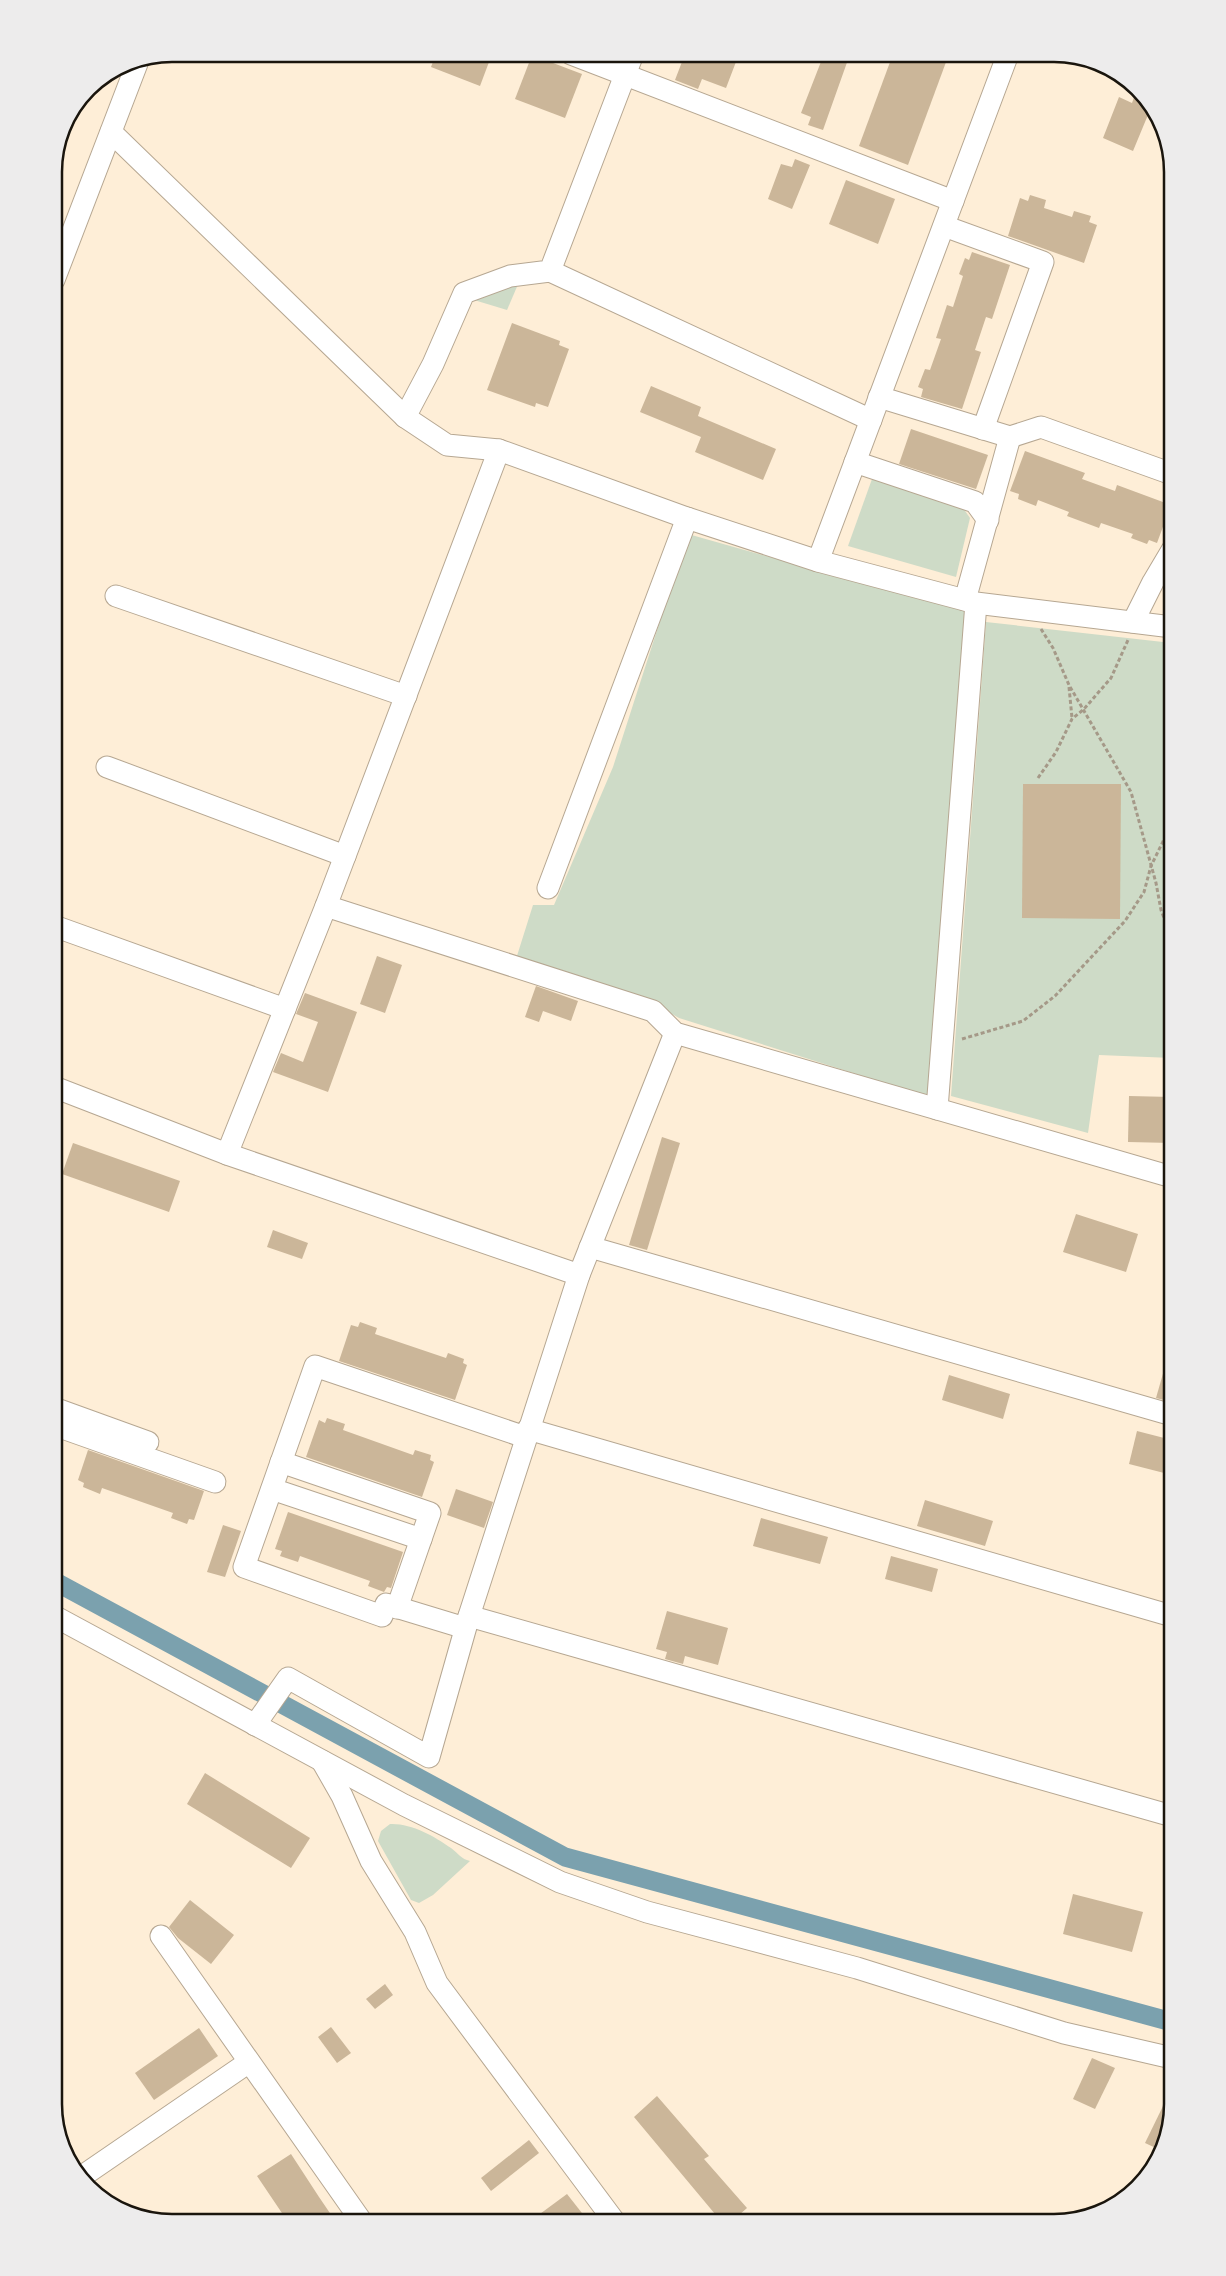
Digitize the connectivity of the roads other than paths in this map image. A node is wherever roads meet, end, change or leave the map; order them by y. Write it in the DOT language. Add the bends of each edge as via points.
graph roads {
  1 [pos="594,62"];
  2 [pos="630,63"];
  3 [pos="1005,63"];
  4 [pos="135,69"];
  5 [pos="625,74"];
  6 [pos="111,132"];
  7 [pos="953,201"];
  8 [pos="944,226"];
  9 [pos="63,257"];
  10 [pos="550,270"];
  11 [pos="879,397"];
  12 [pos="405,417"];
  13 [pos="871,420"];
  14 [pos="982,429"];
  15 [pos="1010,437"];
  16 [pos="499,450"];
  17 [pos="855,462"];
  18 [pos="1164,471"];
  19 [pos="687,518"];
  20 [pos="988,520"];
  21 [pos="818,561"];
  22 [pos="1164,563"];
  23 [pos="116,596"];
  24 [pos="970,602"];
  25 [pos="1133,622"];
  26 [pos="1164,626"];
  27 [pos="406,696"];
  28 [pos="107,767"];
  29 [pos="346,856"];
  30 [pos="548,888"];
  31 [pos="326,906"];
  32 [pos="63,929"];
  33 [pos="285,1009"];
  34 [pos="675,1034"];
  35 [pos="63,1090"];
  36 [pos="937,1109"];
  37 [pos="227,1154"];
  38 [pos="1164,1175"];
  39 [pos="590,1247"];
  40 [pos="579,1275"];
  41 [pos="62,1411"];
  42 [pos="1164,1413"];
  43 [pos="62,1428"];
  44 [pos="526,1433"];
  45 [pos="281,1462"];
  46 [pos="272,1488"];
  47 [pos="421,1539"];
  48 [pos="397,1608"];
  49 [pos="1164,1614"];
  50 [pos="62,1620"];
  51 [pos="467,1622"];
  52 [pos="255,1725"];
  53 [pos="322,1761"];
  54 [pos="1164,1814"];
  55 [pos="161,1936"];
  56 [pos="1164,2056"];
  57 [pos="249,2062"];
  58 [pos="87,2173"];
  59 [pos="356,2213"];
  60 [pos="610,2214"];
  1 -- 5 [label="street"];
  2 -- 5 [label="street"];
  3 -- 7 [label="street"];
  4 -- 6 [label="street"];
  5 -- 7 [label="street"];
  5 -- 10 [label="street"];
  6 -- 9 [label="street"];
  6 -- 12 [label="street"];
  7 -- 8 [label="street"];
  8 -- 11 [label="street"];
  8 -- 14 [label="street" via="1043,262"];
  10 -- 12 [label="street" via="510,276 464,293 433,364"];
  10 -- 13 [label="street"];
  11 -- 13 [label="street"];
  11 -- 14 [label="street"];
  12 -- 16 [label="street" via="447,446"];
  13 -- 17 [label="street"];
  14 -- 15 [label="street"];
  15 -- 18 [label="street" via="1041,427"];
  15 -- 20 [label="street"];
  16 -- 19 [label="street"];
  16 -- 27 [label="street"];
  17 -- 20 [label="street" via="975,502"];
  17 -- 21 [label="street"];
  19 -- 21 [label="street"];
  19 -- 30 [label="street"];
  20 -- 24 [label="street"];
  21 -- 24 [label="street"];
  22 -- 25 [label="street"];
  23 -- 27 [label="street"];
  24 -- 25 [label="street"];
  24 -- 36 [label="street"];
  25 -- 26 [label="street"];
  27 -- 29 [label="street"];
  28 -- 29 [label="street"];
  29 -- 31 [label="street"];
  31 -- 33 [label="street"];
  31 -- 34 [label="street" via="653,1011"];
  32 -- 33 [label="street"];
  33 -- 37 [label="street"];
  34 -- 36 [label="street"];
  34 -- 39 [label="street"];
  35 -- 37 [label="street"];
  36 -- 38 [label="street"];
  37 -- 40 [label="street"];
  39 -- 40 [label="street"];
  39 -- 42 [label="street"];
  40 -- 44 [label="street"];
  41 -- 43 [label="street" via="212,1473"];
  44 -- 45 [label="street" via="315,1366"];
  44 -- 49 [label="street"];
  44 -- 51 [label="street"];
  45 -- 46 [label="street"];
  45 -- 47 [label="street" via="430,1513"];
  46 -- 47 [label="street"];
  46 -- 48 [label="street" via="244,1567 382,1616 386,1604"];
  47 -- 48 [label="street"];
  48 -- 51 [label="street"];
  50 -- 52 [label="street"];
  51 -- 52 [label="street" via="429,1757 288,1678"];
  51 -- 54 [label="street"];
  52 -- 53 [label="street"];
  53 -- 56 [label="street" via="560,1882 647,1912 857,1968 1064,2032"];
  53 -- 60 [label="street" via="342,1796 371,1862 415,1932 437,1984"];
  55 -- 57 [label="street"];
  57 -- 58 [label="street"];
  57 -- 59 [label="street"];
}
